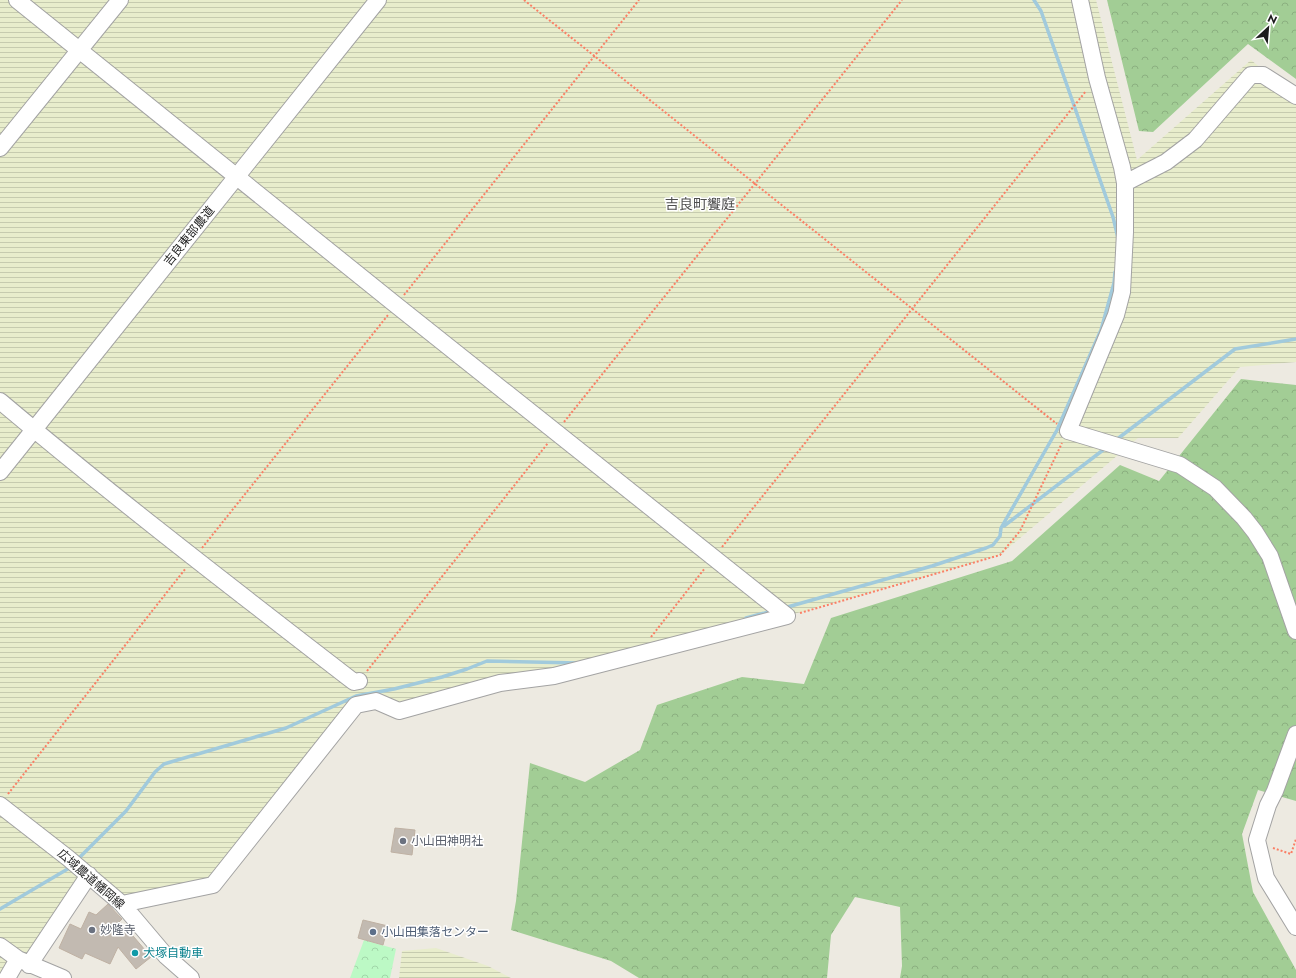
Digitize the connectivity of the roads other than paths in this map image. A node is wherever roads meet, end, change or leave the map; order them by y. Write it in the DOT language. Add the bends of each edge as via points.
graph roads {
  1 [pos="17,0"];
  2 [pos="120,0"];
  3 [pos="378,0"];
  4 [pos="1080,0"];
  5 [pos="79,51"];
  6 [pos="1296,96"];
  7 [pos="0,148"];
  8 [pos="236,178"];
  9 [pos="1125,183"];
  10 [pos="0,401"];
  11 [pos="34,429"];
  12 [pos="0,472"];
  13 [pos="1296,631"];
  14 [pos="359,681"];
  15 [pos="1296,734"];
  16 [pos="2,801"];
  17 [pos="79,867"];
  18 [pos="122,904"];
  19 [pos="1296,927"];
  20 [pos="0,946"];
  21 [pos="23,962"];
  22 [pos="7,978"];
  23 [pos="63,978"];
  24 [pos="191,978"];
  1 -- 5 [label="street"];
  2 -- 5 [label="street"];
  3 -- 8 [label="street, 吉良東部農道"];
  4 -- 9 [label="street" via="1097,78"];
  5 -- 7 [label="street"];
  5 -- 8 [label="street"];
  6 -- 9 [label="street" via="1263,75 1250,74 1195,140 1166,162"];
  8 -- 11 [label="street, 吉良東部農道"];
  8 -- 18 [label="street" via="787,616 554,676 500,683 399,711 376,701 356,705 213,885"];
  9 -- 13 [label="street" via="1122,292 1116,315 1068,431 1180,465 1215,488 1256,532 1270,556"];
  10 -- 11 [label="street"];
  11 -- 12 [label="street, 吉良東部農道"];
  11 -- 14 [label="street" via="194,558 354,682"];
  15 -- 19 [label="street" via="1257,840 1266,878"];
  16 -- 17 [label="street, 広域農道幡岡線"];
  17 -- 18 [label="street, 広域農道幡岡線"];
  17 -- 21 [label="street"];
  18 -- 24 [label="street, 広域農道幡岡線" via="166,956"];
  20 -- 21 [label="street"];
  21 -- 22 [label="street"];
  21 -- 23 [label="street"];
}
